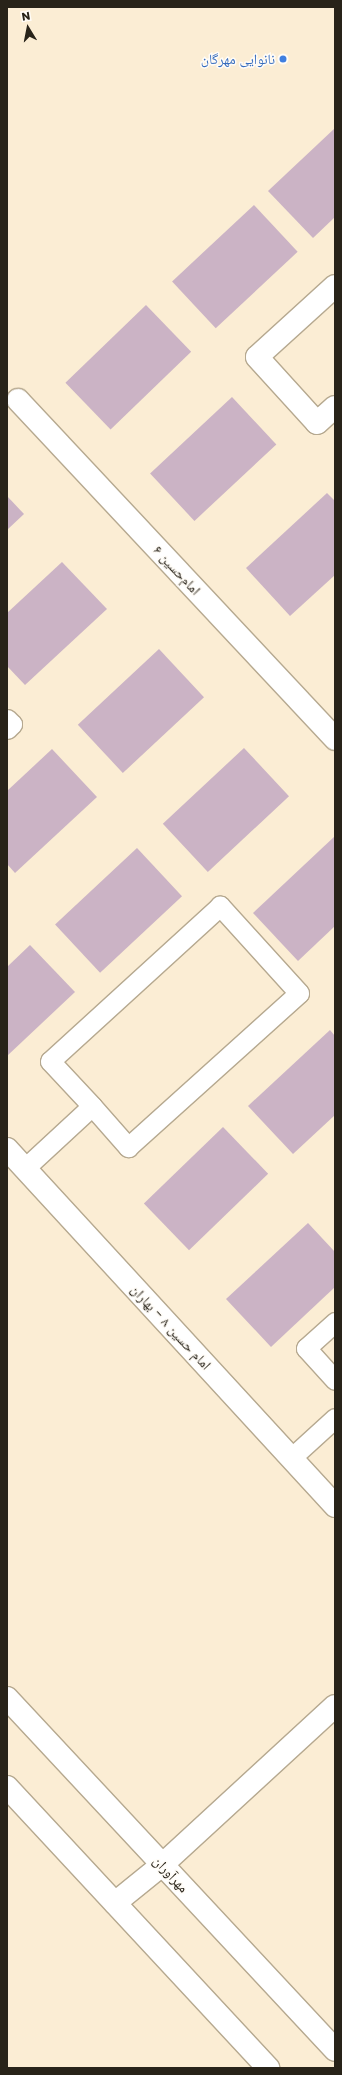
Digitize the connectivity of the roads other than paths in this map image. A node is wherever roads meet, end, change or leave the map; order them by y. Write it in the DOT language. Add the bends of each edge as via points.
graph roads {
  1 [pos="335,286"];
  2 [pos="18,400"];
  3 [pos="335,407"];
  4 [pos="7,719"];
  5 [pos="7,729"];
  6 [pos="335,739"];
  7 [pos="92,1106"];
  8 [pos="7,1149"];
  9 [pos="25,1168"];
  10 [pos="335,1322"];
  11 [pos="335,1380"];
  12 [pos="335,1418"];
  13 [pos="291,1458"];
  14 [pos="335,1506"];
  15 [pos="7,1698"];
  16 [pos="335,1706"];
  17 [pos="7,1787"];
  18 [pos="162,1865"];
  19 [pos="115,1903"];
  20 [pos="335,2050"];
  21 [pos="268,2068"];
  1 -- 3 [label="street" via="257,357 317,423"];
  2 -- 6 [label="street, امام‌حسین ۶"];
  4 -- 5 [label="lane" via="12,724"];
  7 -- 7 [label="lane" via="128,1147 299,992 220,906 50,1061"];
  7 -- 9 [label="lane"];
  8 -- 9 [label="street, امام حسین ۸ - بهاران"];
  9 -- 13 [label="street, امام حسین ۸ - بهاران"];
  10 -- 11 [label="lane" via="306,1348"];
  12 -- 13 [label="lane"];
  13 -- 14 [label="street, امام حسین ۸ - بهاران"];
  15 -- 18 [label="street, مهرآوران"];
  16 -- 18 [label="street"];
  17 -- 19 [label="street"];
  18 -- 19 [label="street"];
  18 -- 20 [label="street, مهرآوران"];
  19 -- 21 [label="street"];
}
